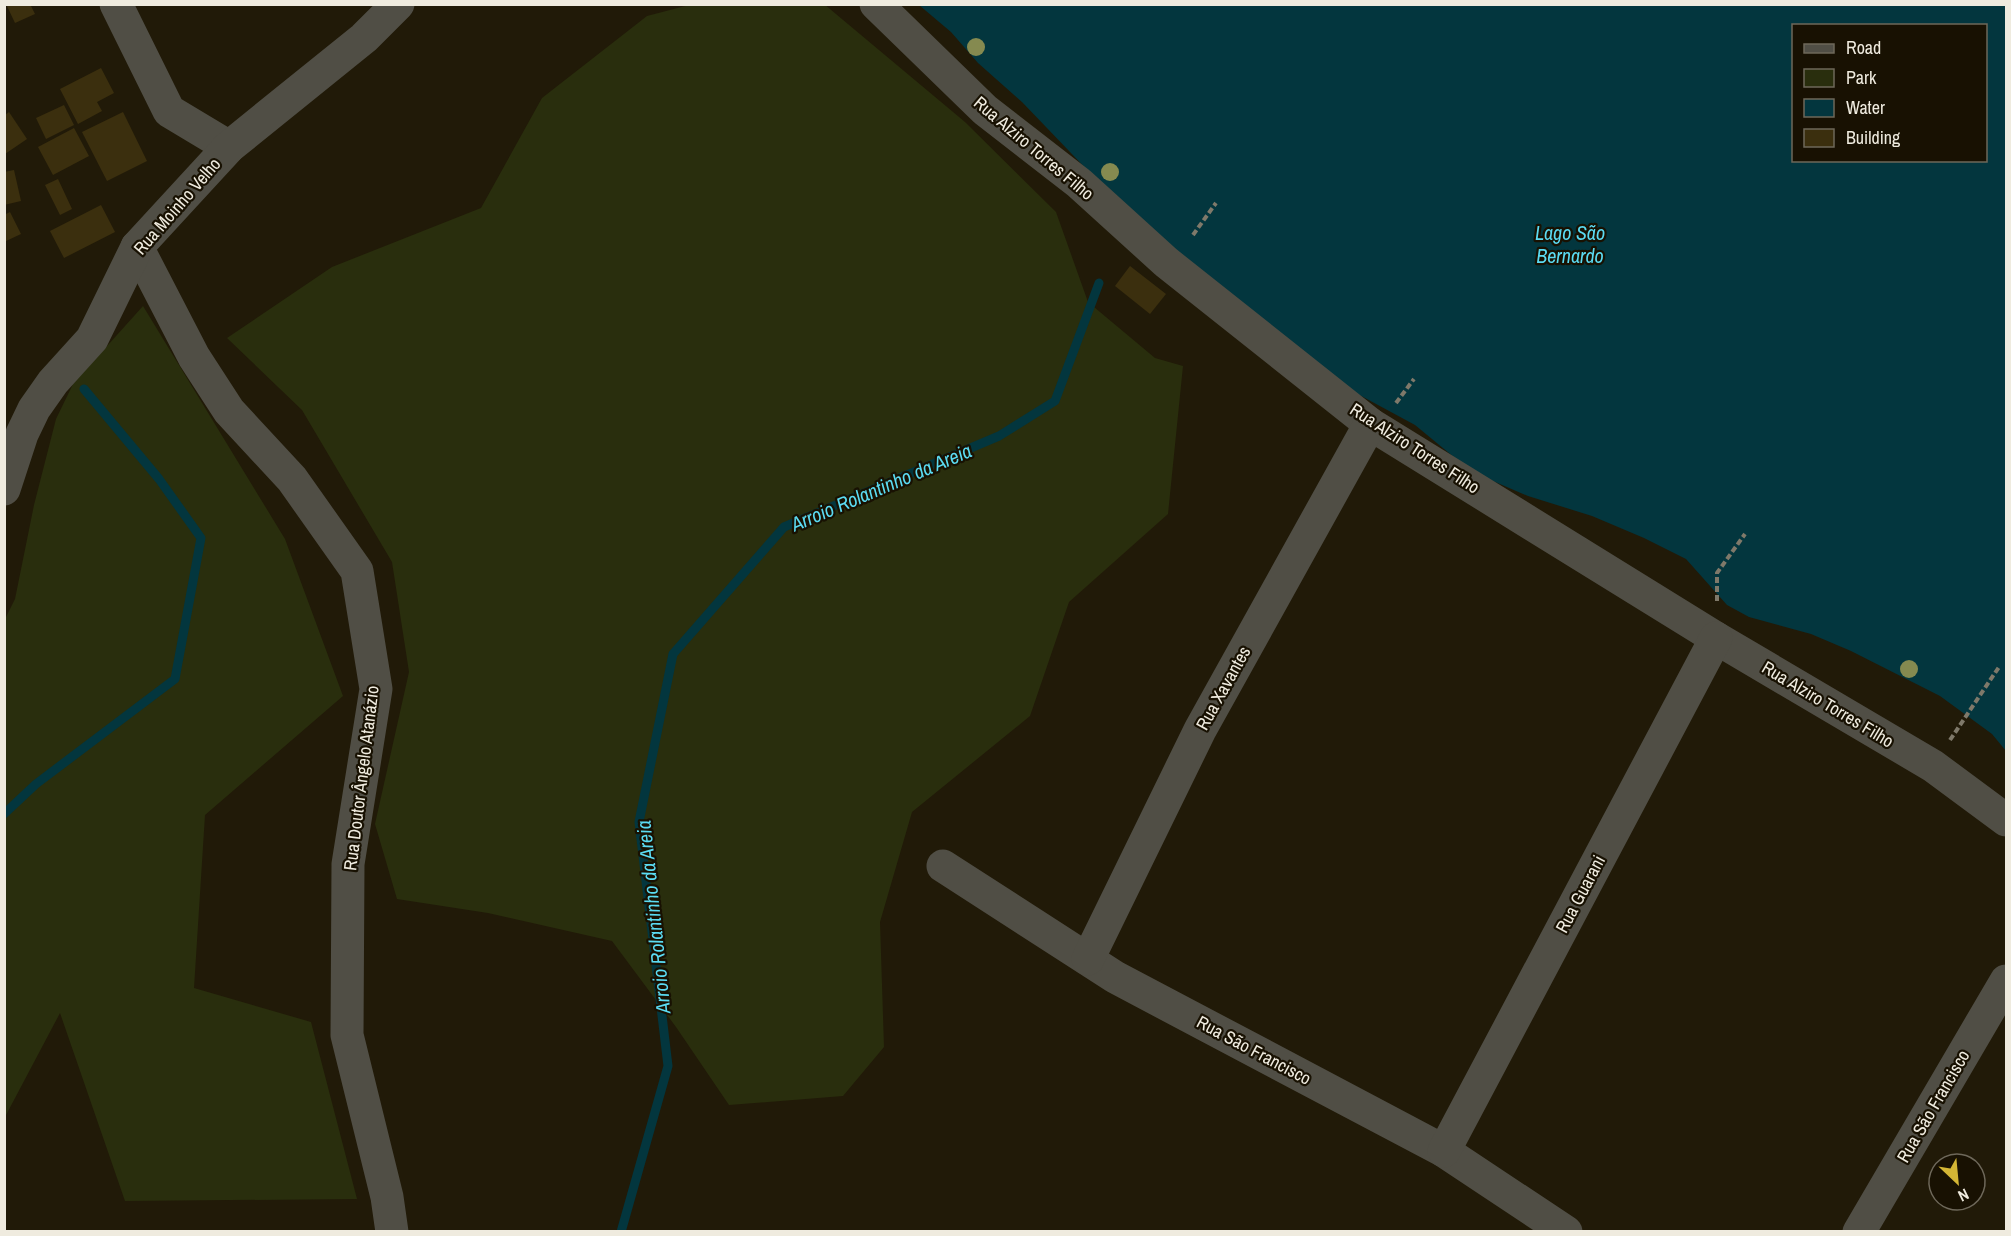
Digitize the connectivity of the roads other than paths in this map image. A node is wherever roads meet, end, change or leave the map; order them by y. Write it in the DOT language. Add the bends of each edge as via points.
graph roads {
  1 [pos="116,4"];
  2 [pos="398,4"];
  3 [pos="876,4"];
  4 [pos="229,147"];
  5 [pos="137,247"];
  6 [pos="1370,424"];
  7 [pos="4,489"];
  8 [pos="1716,638"];
  9 [pos="2007,820"];
  10 [pos="943,866"];
  11 [pos="1088,959"];
  12 [pos="2007,981"];
  13 [pos="1444,1151"];
  14 [pos="392,1232"];
  15 [pos="1566,1232"];
  16 [pos="1859,1232"];
  1 -- 4 [label="street" via="169,111"];
  2 -- 4 [label="street, Rua Moinho Velho" via="364,38"];
  3 -- 6 [label="street, Rua Alziro Torres Filho" via="986,110 1079,183 1166,262"];
  4 -- 5 [label="street, Rua Moinho Velho"];
  5 -- 7 [label="street, Rua Moinho Velho" via="92,339 34,410"];
  5 -- 14 [label="street, Rua Doutor Ângelo Atanázio" via="194,357 228,411 292,479 357,571 376,689 348,864 347,1035"];
  6 -- 8 [label="street, Rua Alziro Torres Filho"];
  6 -- 11 [label="street, Rua Xavantes" via="1200,730"];
  8 -- 9 [label="street, Rua Alziro Torres Filho" via="1933,766"];
  8 -- 13 [label="street, Rua Guarani"];
  10 -- 11 [label="street, Rua São Francisco"];
  11 -- 13 [label="street, Rua São Francisco" via="1115,977"];
  12 -- 16 [label="street, Rua São Francisco"];
  13 -- 15 [label="street, Rua São Francisco"];
}
